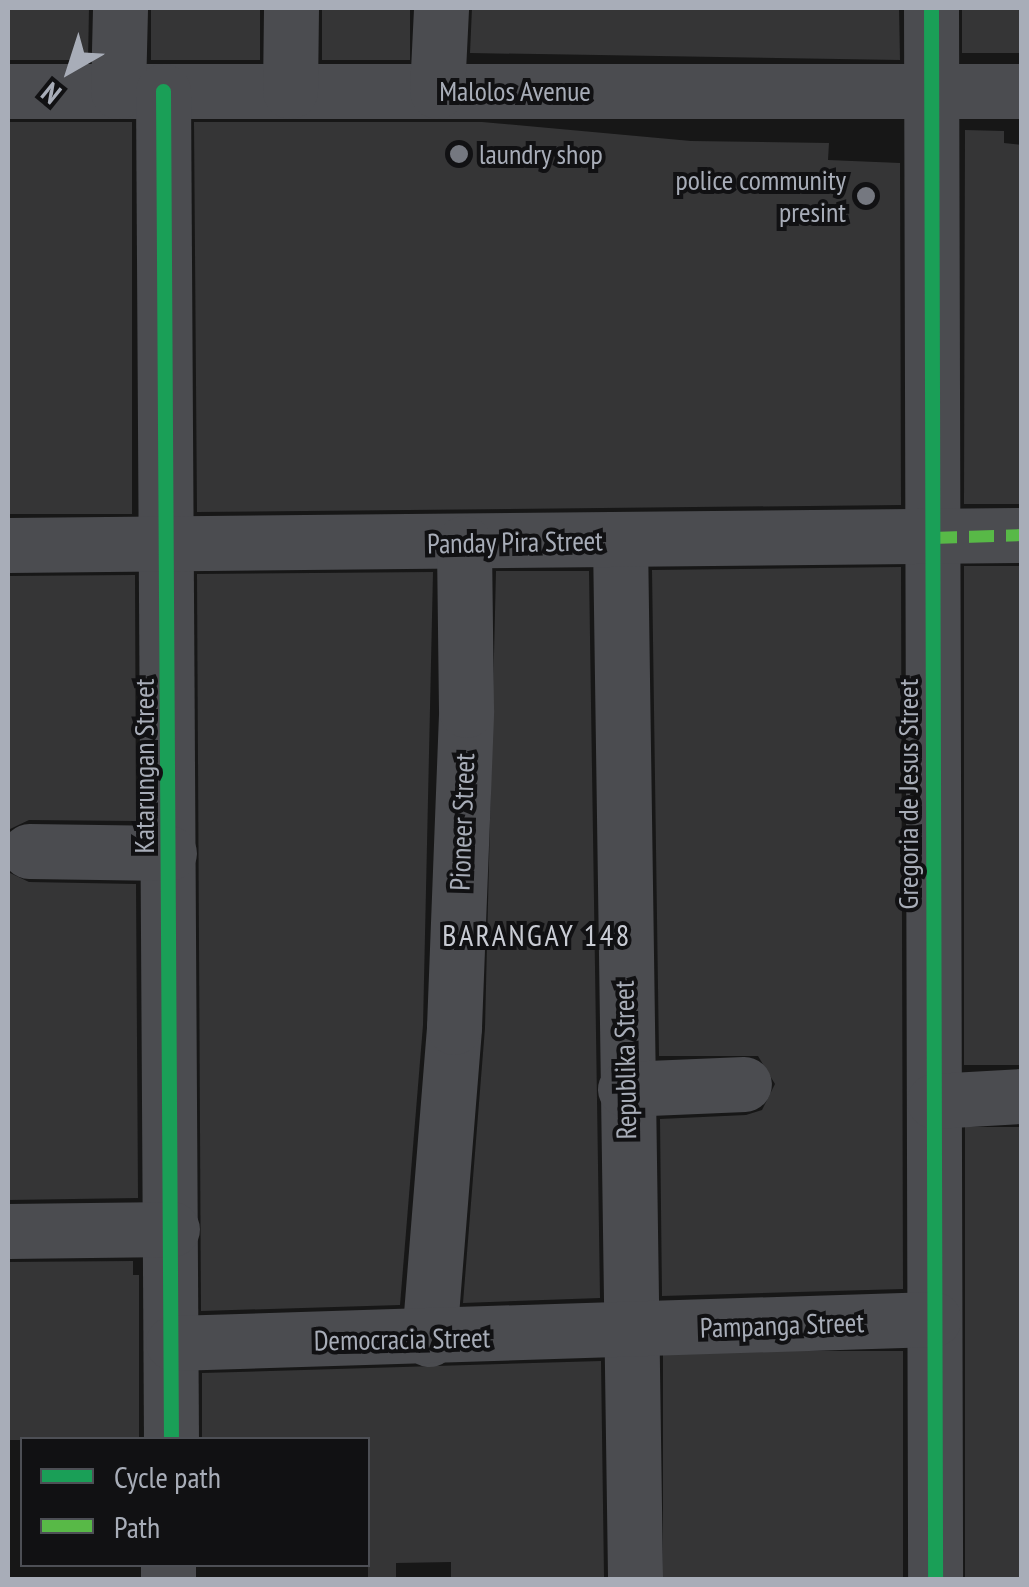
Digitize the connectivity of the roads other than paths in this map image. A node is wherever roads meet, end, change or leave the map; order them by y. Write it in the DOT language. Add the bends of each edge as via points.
graph roads {
  1 [pos="120,8"];
  2 [pos="291,8"];
  3 [pos="440,8"];
  4 [pos="931,8"];
  5 [pos="8,91"];
  6 [pos="141,91"];
  7 [pos="290,91"];
  8 [pos="437,91"];
  9 [pos="930,91"];
  10 [pos="1022,91"];
  11 [pos="1022,535"];
  12 [pos="932,538"];
  13 [pos="620,540"];
  14 [pos="464,543"];
  15 [pos="167,544"];
  16 [pos="8,545"];
  17 [pos="29,852"];
  18 [pos="170,853"];
  19 [pos="744,1084"];
  20 [pos="625,1090"];
  21 [pos="1022,1096"];
  22 [pos="934,1101"];
  23 [pos="172,1229"];
  24 [pos="8,1231"];
  25 [pos="934,1320"];
  26 [pos="630,1331"];
  27 [pos="429,1339"];
  28 [pos="173,1344"];
  29 [pos="171,1437"];
  30 [pos="634,1580"];
  31 [pos="935,1580"];
  1 -- 6 [label="street, Katarungan Street"];
  2 -- 7 [label="street"];
  3 -- 8 [label="street"];
  4 -- 9 [label="street, Gregoria de Jesus Street"];
  5 -- 6 [label="street, Malolos Avenue"];
  6 -- 7 [label="street, Malolos Avenue"];
  6 -- 15 [label="street, Katarungan Street"];
  7 -- 8 [label="street, Malolos Avenue"];
  8 -- 9 [label="street, Malolos Avenue"];
  9 -- 10 [label="street, Malolos Avenue"];
  9 -- 12 [label="street, Gregoria de Jesus Street"];
  11 -- 12 [label="street, Panday Pira Street"];
  12 -- 13 [label="street, Panday Pira Street"];
  12 -- 22 [label="street, Gregoria de Jesus Street"];
  13 -- 14 [label="street, Panday Pira Street"];
  13 -- 20 [label="street, Republika Street"];
  14 -- 15 [label="street, Panday Pira Street"];
  14 -- 27 [label="street, Pioneer Street" via="466,710 454,1011"];
  15 -- 16 [label="street, Panday Pira Street"];
  15 -- 18 [label="street, Katarungan Street"];
  17 -- 18 [label="street"];
  18 -- 23 [label="street, Katarungan Street"];
  19 -- 20 [label="street"];
  20 -- 26 [label="street, Republika Street"];
  21 -- 22 [label="street"];
  22 -- 25 [label="street, Gregoria de Jesus Street"];
  23 -- 24 [label="street"];
  23 -- 28 [label="street, Katarungan Street"];
  25 -- 26 [label="street, Pampanga Street"];
  25 -- 31 [label="street, Gregoria de Jesus Street"];
  26 -- 27 [label="street, Democracia Street"];
  26 -- 30 [label="street, Republika Street"];
  27 -- 28 [label="street, Democracia Street"];
  28 -- 29 [label="street, Katarungan Street"];
}
